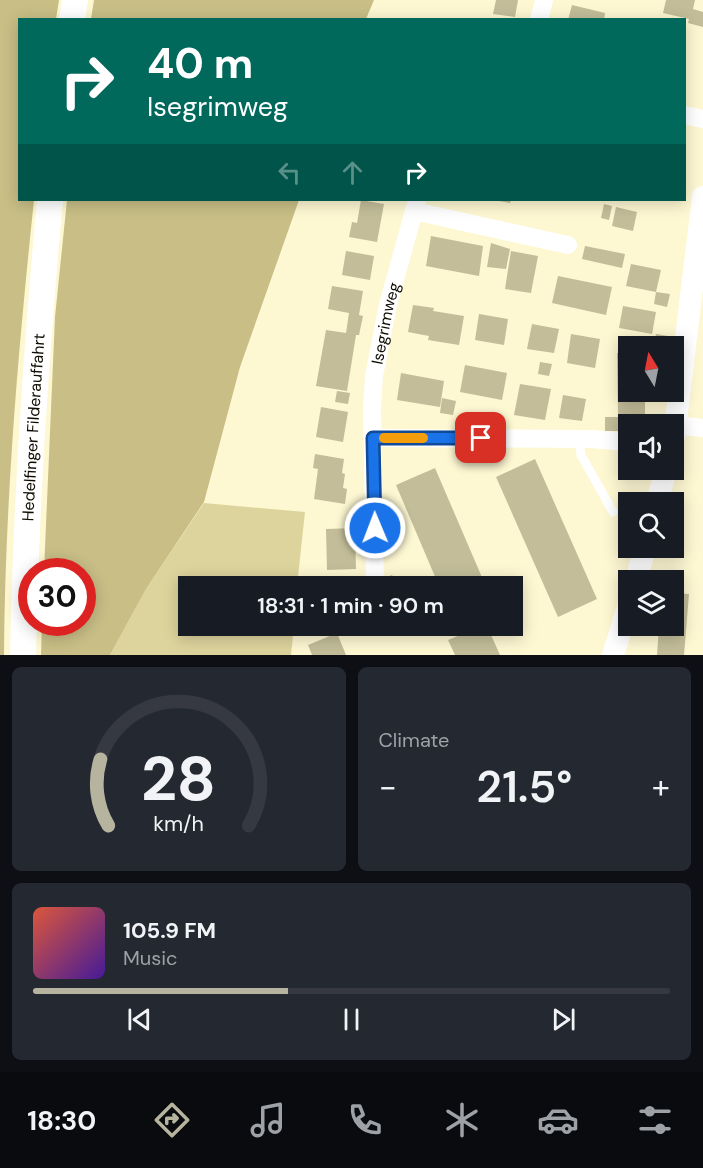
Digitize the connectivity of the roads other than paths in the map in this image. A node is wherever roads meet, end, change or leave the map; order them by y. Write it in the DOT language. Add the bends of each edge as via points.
graph roads {
  1 [pos="75,0"];
  2 [pos="544,0"];
  3 [pos="72,18"];
  4 [pos="540,18"];
  5 [pos="686,115"];
  6 [pos="703,119"];
  7 [pos="703,197"];
  8 [pos="50,201"];
  9 [pos="416,205"];
  10 [pos="568,245"];
  11 [pos="677,414"];
  12 [pos="703,428"];
  13 [pos="684,430"];
  14 [pos="373,438"];
  15 [pos="579,439"];
  16 [pos="618,441"];
  17 [pos="613,512"];
  18 [pos="374,576"];
  19 [pos="619,636"];
  20 [pos="23,655"];
  21 [pos="613,655"];
  1 -- 3 [label="main road"];
  2 -- 4 [label="street"];
  5 -- 6 [label="street"];
  7 -- 11 [label="street"];
  8 -- 20 [label="main road, Hedelfinger Filderauffahrt" via="34,376"];
  9 -- 10 [label="street, Isegrimweg"];
  9 -- 14 [label="street, Isegrimweg" via="388,305 374,376"];
  12 -- 13 [label="street"];
  14 -- 15 [label="street"];
  14 -- 18 [label="street, Isegrimweg"];
  15 -- 16 [label="street"];
  15 -- 17 [label="lane" via="581,454"];
  19 -- 21 [label="street"];
}
